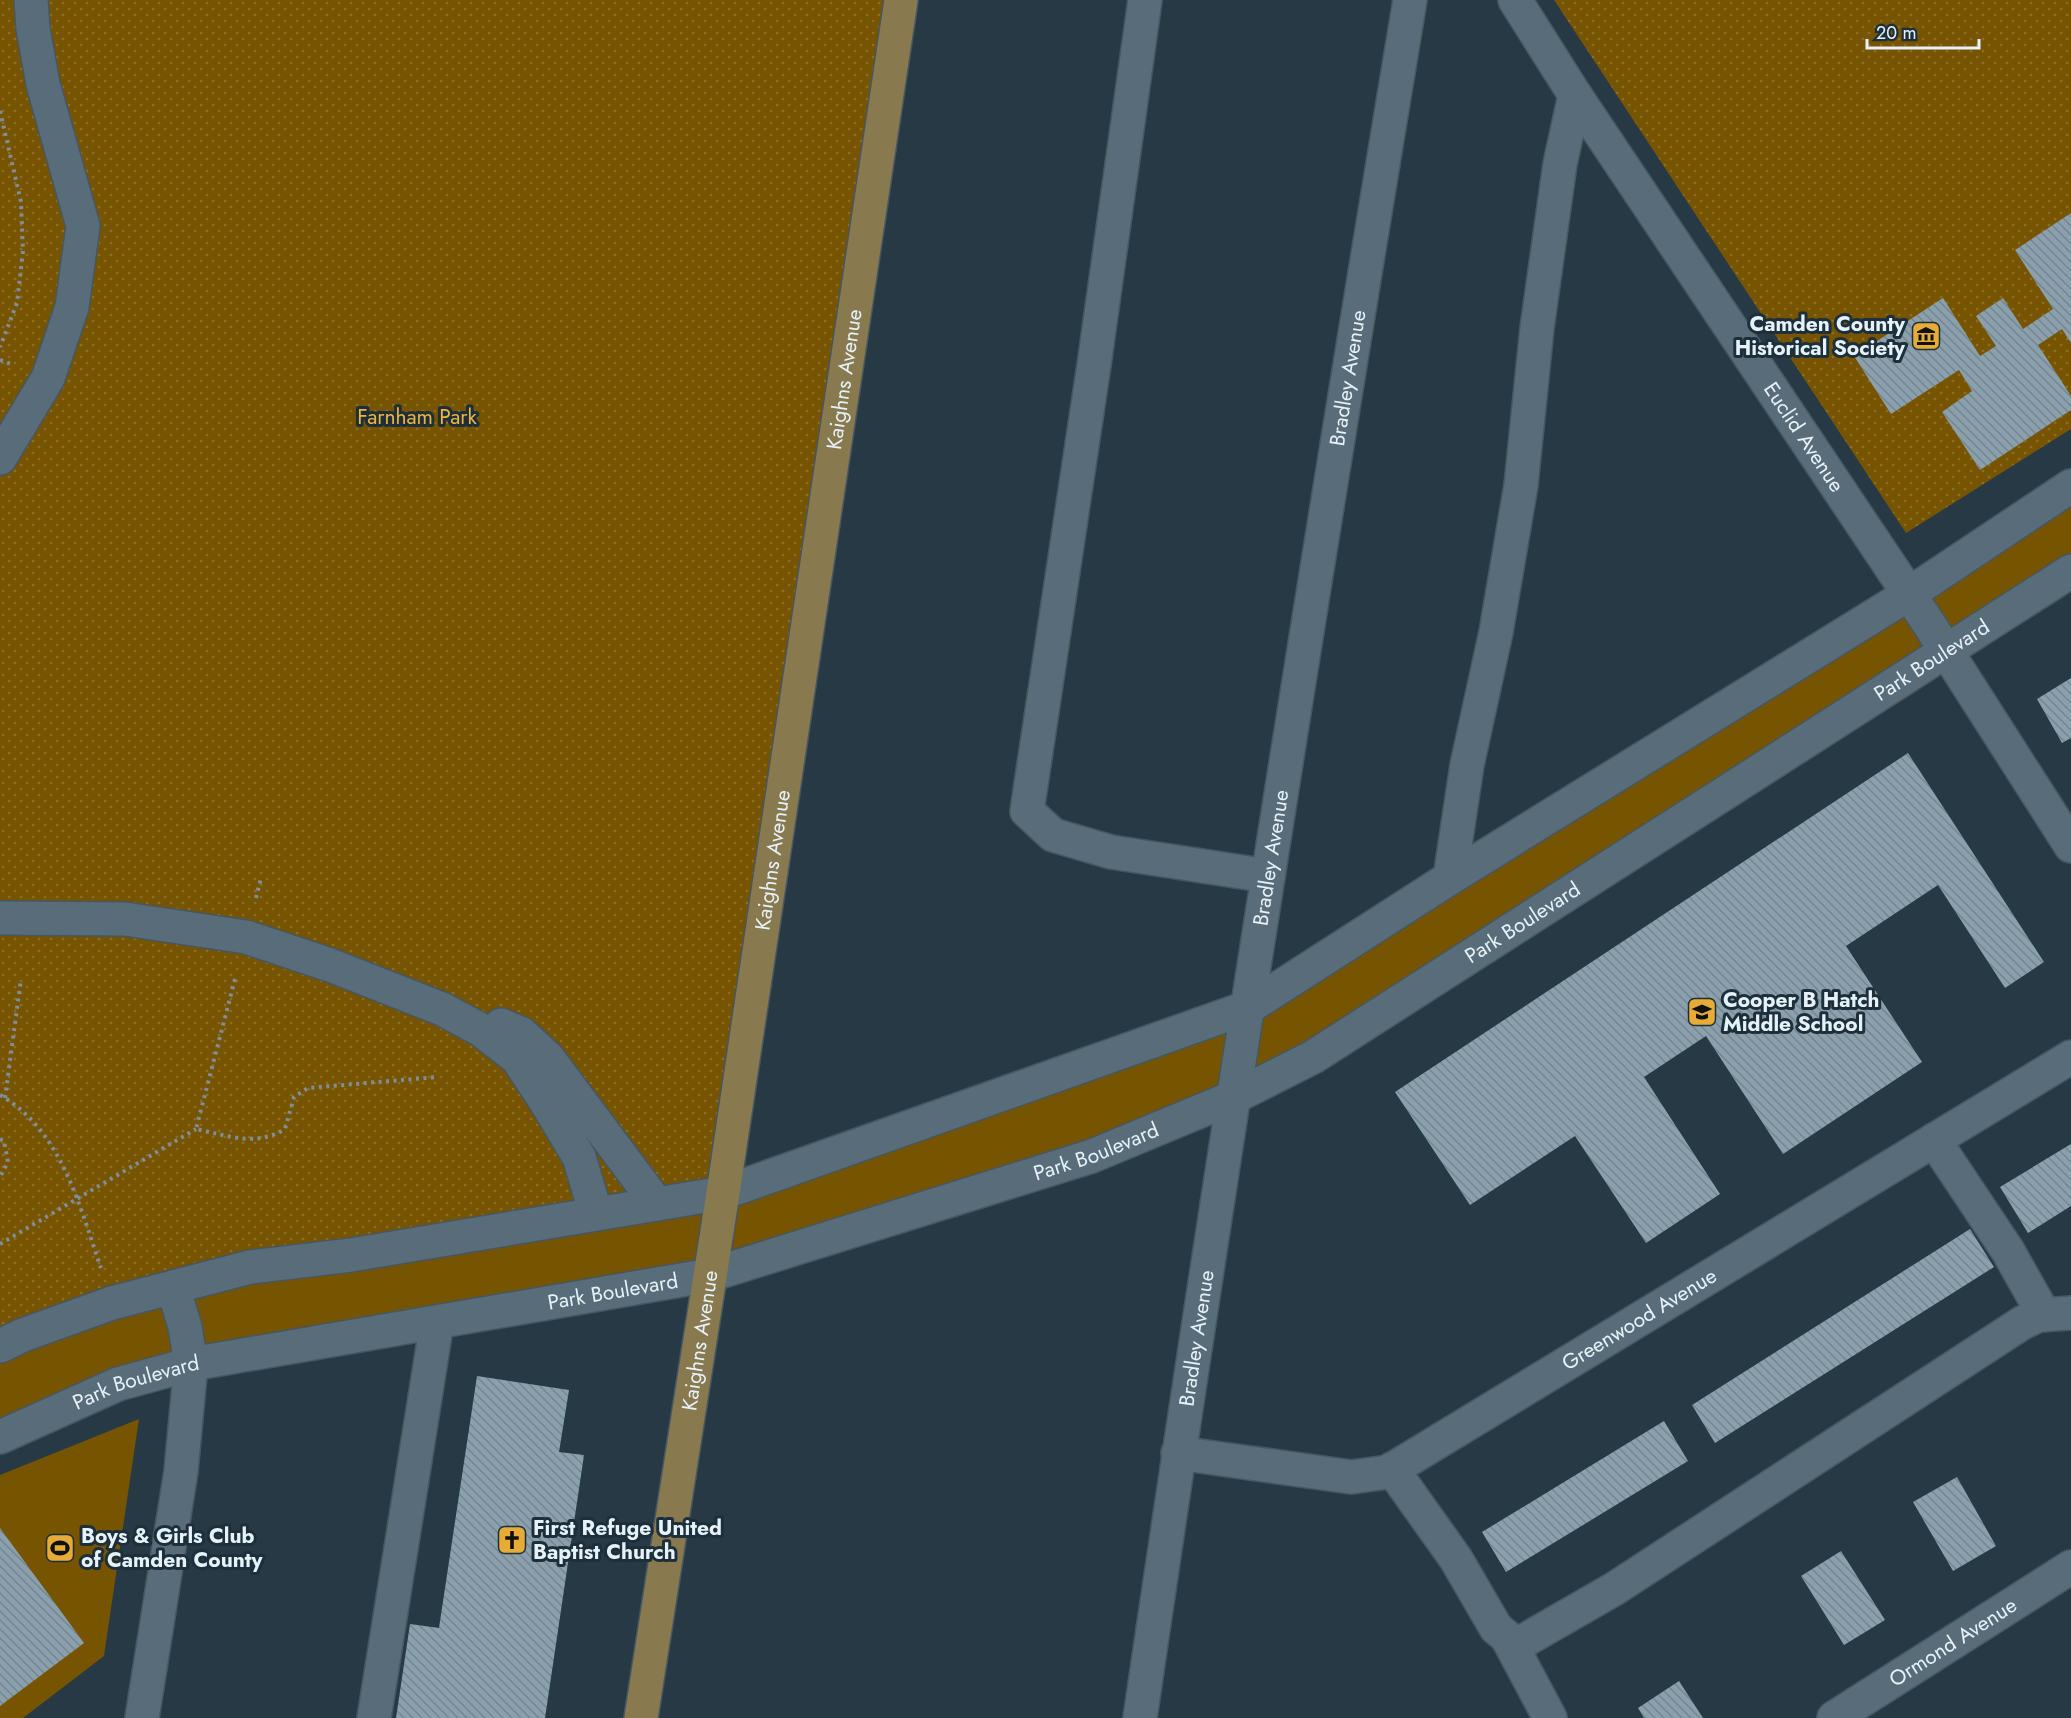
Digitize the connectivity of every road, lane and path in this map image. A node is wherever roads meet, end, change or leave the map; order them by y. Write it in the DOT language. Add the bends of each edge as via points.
graph roads {
  1 [pos="31,0"];
  2 [pos="901,0"];
  3 [pos="1145,0"];
  4 [pos="1410,0"];
  5 [pos="1515,0"];
  6 [pos="1575,95"];
  7 [pos="0,111"];
  8 [pos="0,346"];
  9 [pos="0,458"];
  10 [pos="2071,486"];
  11 [pos="2071,571"];
  12 [pos="1909,594"];
  13 [pos="1947,651"];
  14 [pos="2069,838"];
  15 [pos="1268,876"];
  16 [pos="261,878"];
  17 [pos="1450,878"];
  18 [pos="256,898"];
  19 [pos="0,918"];
  20 [pos="21,979"];
  21 [pos="235,980"];
  22 [pos="1249,1007"];
  23 [pos="442,1008"];
  24 [pos="2071,1057"];
  25 [pos="436,1077"];
  26 [pos="0,1095"];
  27 [pos="1234,1097"];
  28 [pos="5,1098"];
  29 [pos="196,1129"];
  30 [pos="0,1139"];
  31 [pos="1934,1140"];
  32 [pos="0,1177"];
  33 [pos="723,1193"];
  34 [pos="77,1199"];
  35 [pos="657,1204"];
  36 [pos="596,1214"];
  37 [pos="0,1244"];
  38 [pos="102,1271"];
  39 [pos="710,1275"];
  40 [pos="173,1287"];
  41 [pos="2058,1314"];
  42 [pos="437,1322"];
  43 [pos="0,1346"];
  44 [pos="191,1364"];
  45 [pos="0,1437"];
  46 [pos="1178,1453"];
  47 [pos="1392,1469"];
  48 [pos="2071,1567"];
  49 [pos="1508,1639"];
  50 [pos="142,1718"];
  51 [pos="374,1718"];
  52 [pos="641,1718"];
  53 [pos="1140,1718"];
  54 [pos="1550,1718"];
  55 [pos="1834,1718"];
  1 -- 9 [label="street" via="43,84 83,226 72,307 48,378"];
  2 -- 33 [label="main road, Kaighns Avenue"];
  3 -- 15 [label="street" via="1027,812 1053,835 1110,852"];
  4 -- 15 [label="street, Bradley Avenue"];
  5 -- 6 [label="street, Euclid Avenue"];
  6 -- 12 [label="street, Euclid Avenue"];
  6 -- 17 [label="street" via="1560,164 1537,328 1521,485 1496,632 1467,765"];
  7 -- 8 [label="path" via="21,202 23,251 17,303"];
  10 -- 12 [label="street"];
  11 -- 13 [label="street, Park Boulevard"];
  12 -- 13 [label="street, Euclid Avenue"];
  12 -- 17 [label="street"];
  13 -- 14 [label="street, Euclid Avenue"];
  13 -- 27 [label="street, Park Boulevard" via="1313,1057"];
  15 -- 22 [label="street, Bradley Avenue"];
  16 -- 18 [label="path"];
  17 -- 22 [label="street"];
  19 -- 23 [label="street" via="125,919 246,937"];
  20 -- 28 [label="path"];
  21 -- 29 [label="path"];
  22 -- 27 [label="street, Bradley Avenue"];
  22 -- 33 [label="street"];
  23 -- 35 [label="street" via="478,1016 522,1034 548,1058"];
  23 -- 36 [label="street" via="481,1030 517,1058 579,1157"];
  24 -- 31 [label="street, Greenwood Avenue"];
  25 -- 29 [label="path" via="308,1088 294,1097 285,1129 272,1137 248,1140"];
  26 -- 28 [label="path"];
  27 -- 39 [label="street, Park Boulevard" via="1092,1156"];
  27 -- 46 [label="street, Bradley Avenue"];
  28 -- 34 [label="path" via="39,1127 65,1167"];
  29 -- 34 [label="path"];
  30 -- 32 [label="path" via="4,1141 8,1162"];
  31 -- 41 [label="street" via="2008,1251"];
  31 -- 47 [label="street, Greenwood Avenue"];
  33 -- 35 [label="street"];
  33 -- 39 [label="main road, Kaighns Avenue"];
  34 -- 37 [label="path"];
  34 -- 38 [label="path"];
  35 -- 36 [label="street"];
  36 -- 40 [label="street" via="351,1255 250,1267"];
  39 -- 42 [label="street, Park Boulevard"];
  39 -- 52 [label="main road, Kaighns Avenue"];
  40 -- 43 [label="street" via="112,1303"];
  40 -- 44 [label="street"];
  41 -- 49 [label="street" via="2039,1315 2022,1323 1614,1589 1522,1642"];
  42 -- 44 [label="street, Park Boulevard"];
  42 -- 51 [label="street"];
  44 -- 45 [label="street, Park Boulevard" via="118,1384"];
  44 -- 50 [label="street" via="181,1471"];
  46 -- 47 [label="street, Greenwood Avenue" via="1351,1477"];
  46 -- 53 [label="street, Bradley Avenue"];
  47 -- 49 [label="street" via="1456,1559 1496,1628"];
  48 -- 55 [label="street, Ormond Avenue"];
  49 -- 54 [label="street"];
}
